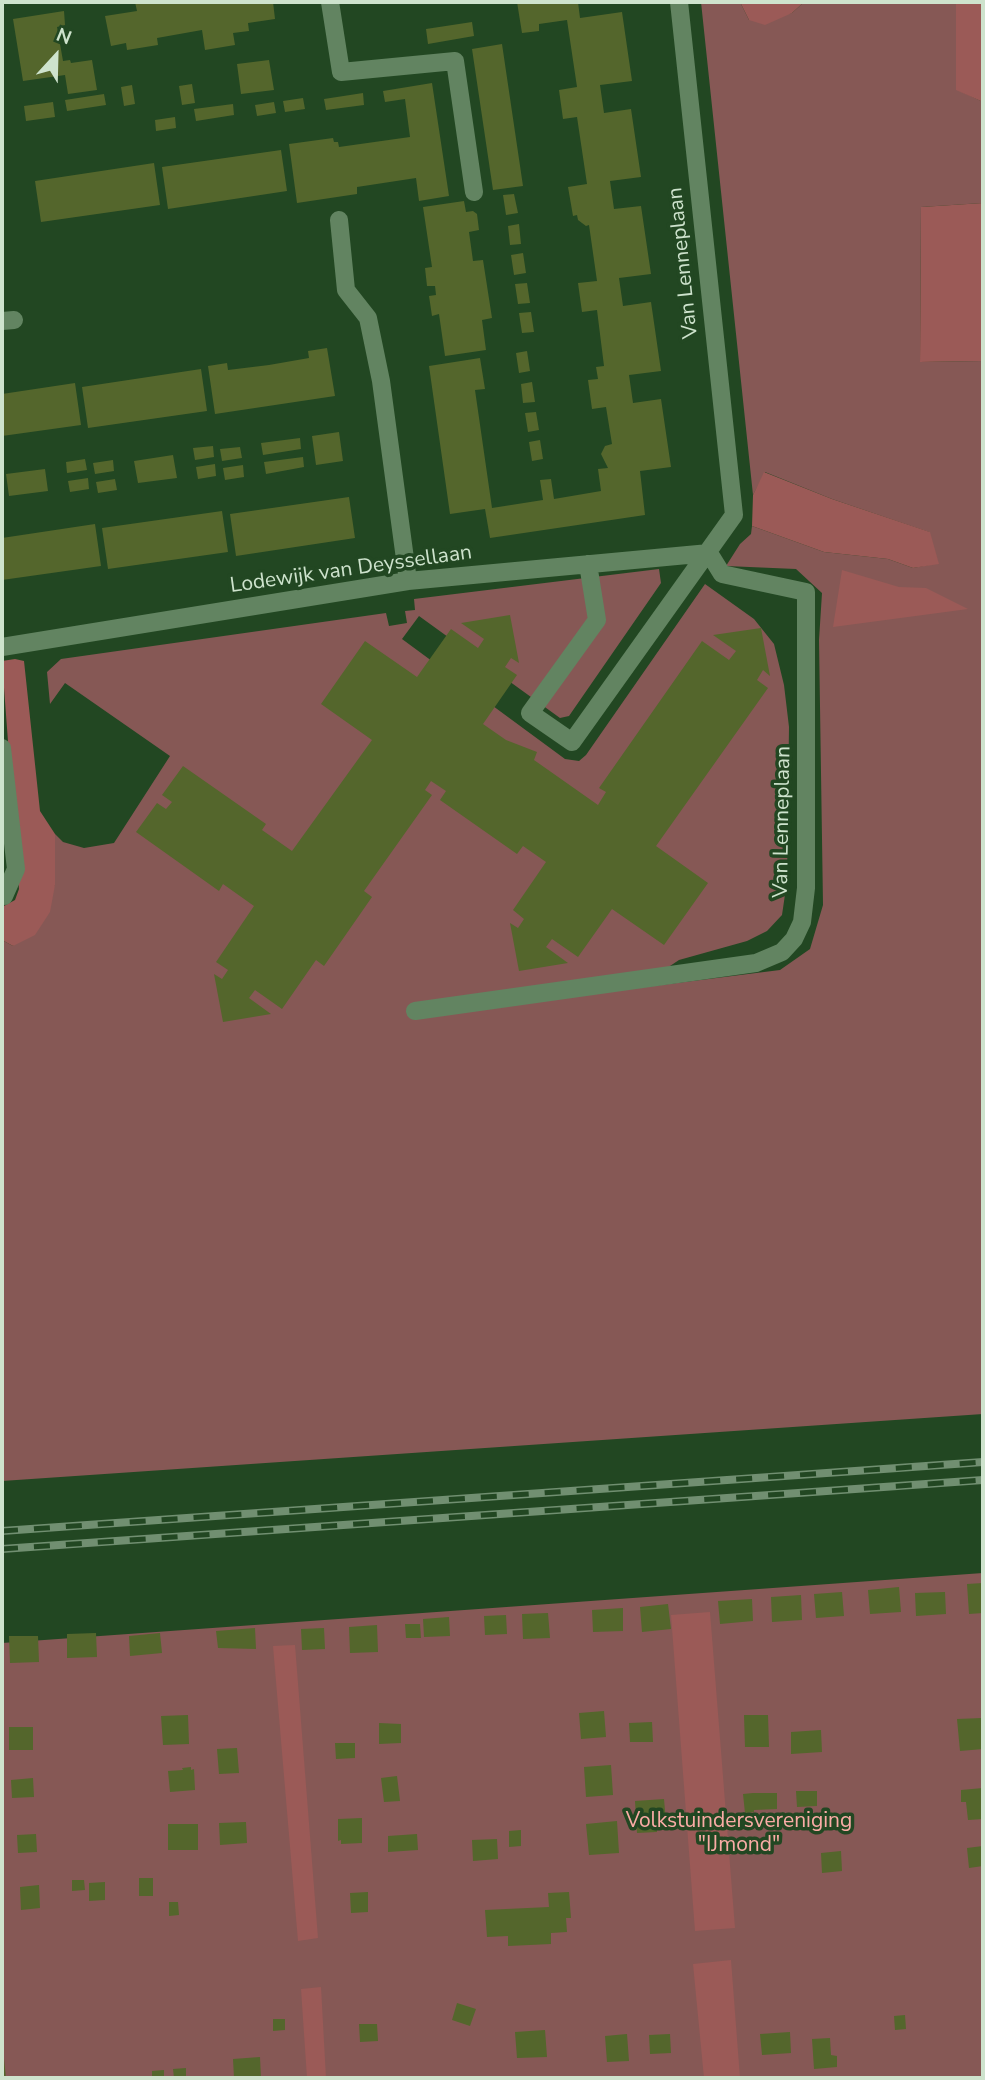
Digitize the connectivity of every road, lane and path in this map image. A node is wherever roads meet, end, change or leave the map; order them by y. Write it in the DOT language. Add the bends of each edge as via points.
graph roads {
  1 [pos="330,2"];
  2 [pos="679,2"];
  3 [pos="474,192"];
  4 [pos="339,220"];
  5 [pos="709,553"];
  6 [pos="588,564"];
  7 [pos="408,581"];
  8 [pos="2,647"];
  9 [pos="2,748"];
  10 [pos="2,896"];
  11 [pos="415,1011"];
  1 -- 3 [label="street" via="341,72 455,61"];
  2 -- 5 [label="street, Van Lenneplaan" via="734,515"];
  4 -- 7 [label="street" via="346,290 368,318 381,381"];
  5 -- 6 [label="street, Lodewijk van Deyssellaan"];
  5 -- 6 [label="street, Van Lenneplaan" via="572,742 530,713 597,620"];
  5 -- 11 [label="street, Van Lenneplaan" via="722,574 806,592 806,888 802,922 794,939 782,952 756,963"];
  6 -- 7 [label="street, Lodewijk van Deyssellaan"];
  7 -- 8 [label="street, Lodewijk van Deyssellaan"];
  9 -- 10 [label="street" via="16,869"];
}
